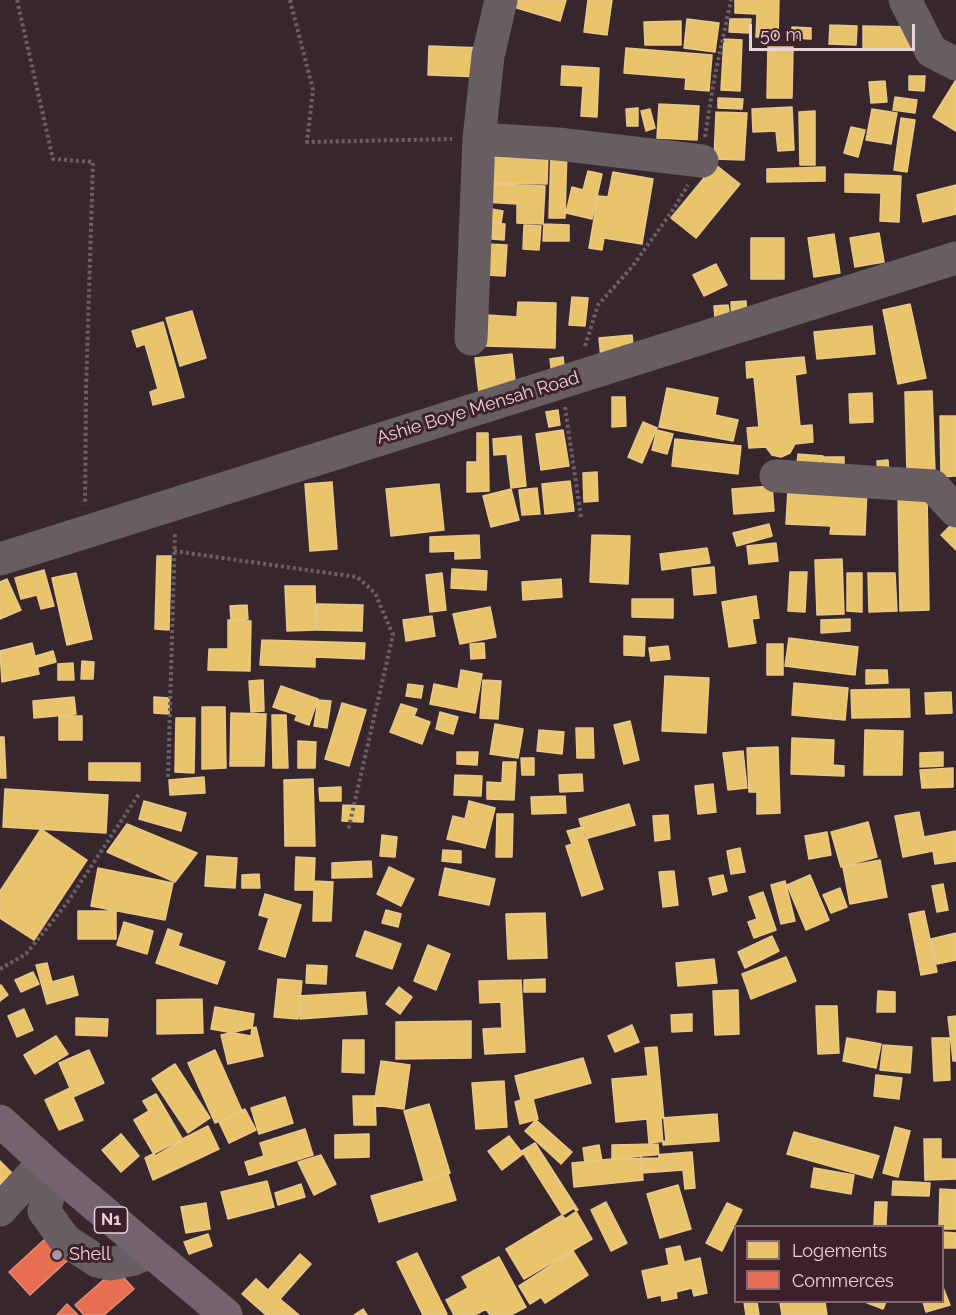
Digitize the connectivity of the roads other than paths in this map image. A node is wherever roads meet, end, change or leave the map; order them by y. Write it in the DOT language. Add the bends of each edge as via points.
graph roads {
  1 [pos="501,0"];
  2 [pos="904,0"];
  3 [pos="956,64"];
  4 [pos="479,139"];
  5 [pos="702,161"];
  6 [pos="956,258"];
  7 [pos="471,339"];
  8 [pos="776,476"];
  9 [pos="956,511"];
  10 [pos="0,558"];
  11 [pos="0,1121"];
  12 [pos="50,1167"];
  13 [pos="0,1209"];
  14 [pos="150,1252"];
  15 [pos="226,1315"];
  1 -- 4 [label="street" via="488,56"];
  2 -- 3 [label="street" via="932,51"];
  4 -- 5 [label="street"];
  4 -- 7 [label="street"];
  6 -- 10 [label="street, Ashie Boye Mensah Road"];
  8 -- 9 [label="street" via="933,486"];
  11 -- 12 [label="highway, N1"];
  12 -- 13 [label="street"];
  12 -- 14 [label="highway, N1"];
  12 -- 14 [label="street" via="44,1211 65,1240 97,1261 110,1264"];
  14 -- 15 [label="highway, N1"];
}
